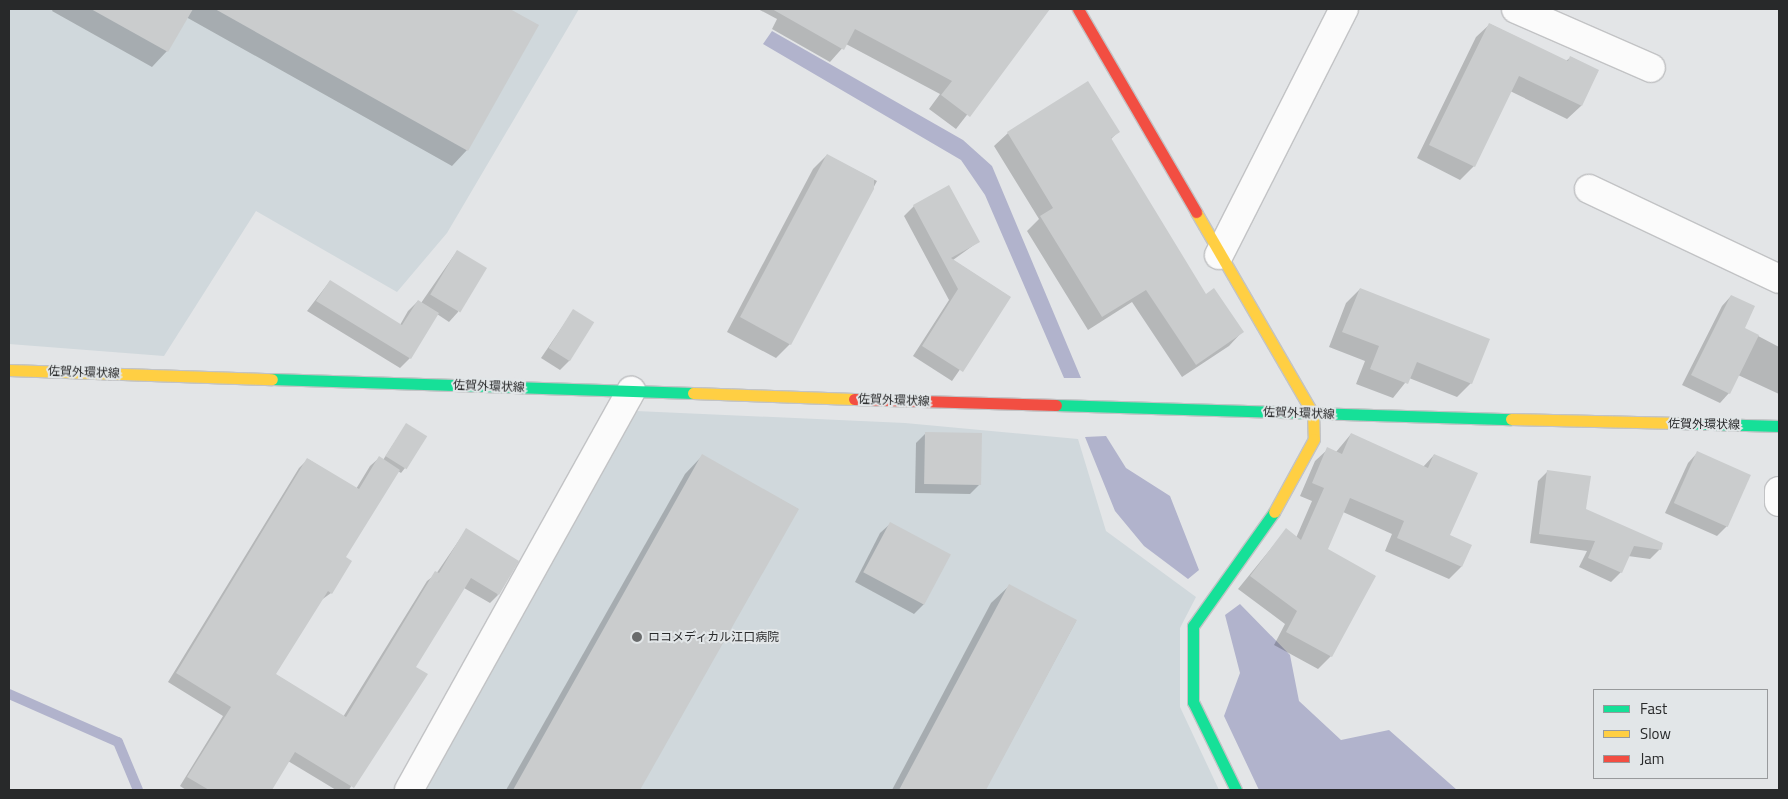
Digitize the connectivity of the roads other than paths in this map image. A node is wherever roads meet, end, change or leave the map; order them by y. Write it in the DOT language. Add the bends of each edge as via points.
graph roads {
  1 [pos="1078,9"];
  2 [pos="1344,9"];
  3 [pos="1516,9"];
  4 [pos="1651,68"];
  5 [pos="1589,189"];
  6 [pos="1219,255"];
  7 [pos="1779,279"];
  8 [pos="9,370"];
  9 [pos="631,391"];
  10 [pos="1313,414"];
  11 [pos="1779,426"];
  12 [pos="1779,491"];
  13 [pos="1779,502"];
  14 [pos="409,790"];
  15 [pos="1236,790"];
  1 -- 6 [label="main road"];
  2 -- 6 [label="street"];
  3 -- 4 [label="street"];
  5 -- 7 [label="street"];
  6 -- 10 [label="main road"];
  8 -- 9 [label="main road, 佐賀外環状線"];
  9 -- 10 [label="main road, 佐賀外環状線"];
  9 -- 14 [label="street"];
  10 -- 11 [label="main road, 佐賀外環状線"];
  10 -- 15 [label="main road" via="1314,439 1291,481 1272,514 1193,626 1194,702"];
  12 -- 13 [label="street"];
}
